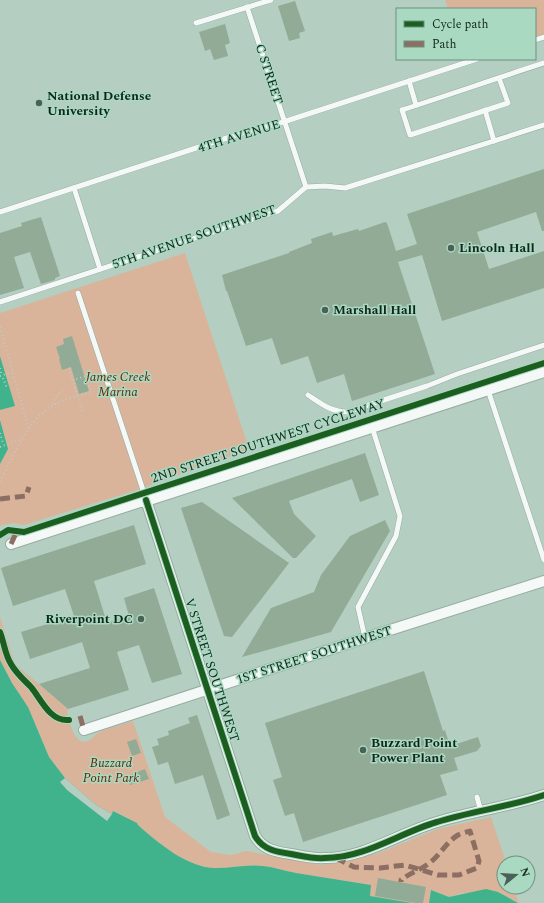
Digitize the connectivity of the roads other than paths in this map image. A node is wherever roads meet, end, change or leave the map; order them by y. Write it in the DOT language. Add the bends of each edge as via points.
graph roads {
  1 [pos="271,0"];
  2 [pos="247,7"];
  3 [pos="196,23"];
  4 [pos="474,60"];
  5 [pos="544,63"];
  6 [pos="499,78"];
  7 [pos="409,81"];
  8 [pos="416,105"];
  9 [pos="485,110"];
  10 [pos="284,122"];
  11 [pos="544,125"];
  12 [pos="494,141"];
  13 [pos="306,187"];
  14 [pos="74,188"];
  15 [pos="0,212"];
  16 [pos="100,269"];
  17 [pos="78,293"];
  18 [pos="0,302"];
  19 [pos="544,346"];
  20 [pos="544,371"];
  21 [pos="488,390"];
  22 [pos="308,395"];
  23 [pos="372,427"];
  24 [pos="146,500"];
  25 [pos="11,544"];
  26 [pos="544,560"];
  27 [pos="544,581"];
  28 [pos="365,638"];
  29 [pos="207,690"];
  30 [pos="84,730"];
  31 [pos="544,795"];
  32 [pos="477,797"];
  33 [pos="481,812"];
  1 -- 2 [label="lane"];
  2 -- 3 [label="lane"];
  2 -- 10 [label="lane, C STREET"];
  4 -- 7 [label="lane, 4TH AVENUE"];
  5 -- 6 [label="lane"];
  6 -- 8 [label="lane"];
  6 -- 9 [label="lane" via="508,103"];
  7 -- 8 [label="lane"];
  7 -- 10 [label="lane, 4TH AVENUE"];
  8 -- 9 [label="lane" via="402,110 410,135"];
  9 -- 12 [label="lane"];
  10 -- 13 [label="lane, C STREET"];
  10 -- 14 [label="lane, 4TH AVENUE"];
  11 -- 12 [label="lane"];
  12 -- 13 [label="lane" via="345,188"];
  13 -- 16 [label="lane, 5TH AVENUE SOUTHWEST" via="278,211"];
  14 -- 15 [label="lane, 4TH AVENUE"];
  14 -- 16 [label="lane"];
  16 -- 18 [label="lane, 5TH AVENUE SOUTHWEST"];
  17 -- 24 [label="lane, V STREET SOUTHWEST"];
  19 -- 22 [label="lane" via="347,412 330,409"];
  20 -- 21 [label="street"];
  21 -- 23 [label="street"];
  21 -- 26 [label="lane"];
  23 -- 24 [label="street"];
  23 -- 28 [label="lane" via="400,516 396,536 358,608"];
  24 -- 25 [label="street"];
  24 -- 29 [label="street, V STREET SOUTHWEST"];
  27 -- 28 [label="street, 1ST STREET SOUTHWEST"];
  28 -- 29 [label="street, 1ST STREET SOUTHWEST"];
  29 -- 30 [label="street, 1ST STREET SOUTHWEST"];
  29 -- 33 [label="street, V STREET SOUTHWEST" via="255,836 261,844 271,850 316,858 336,858 378,846 437,822"];
  31 -- 33 [label="street"];
  32 -- 33 [label="lane"];
}
